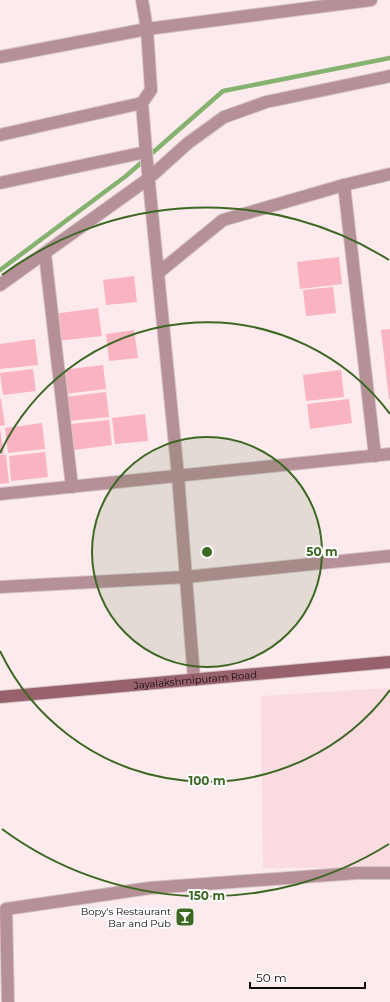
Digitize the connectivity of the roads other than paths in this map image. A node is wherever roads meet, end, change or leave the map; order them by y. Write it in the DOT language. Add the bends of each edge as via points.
graph roads {
  1 [pos="142,0"];
  2 [pos="371,0"];
  3 [pos="147,29"];
  4 [pos="0,57"];
  5 [pos="390,76"];
  6 [pos="142,103"];
  7 [pos="0,135"];
  8 [pos="146,152"];
  9 [pos="390,174"];
  10 [pos="148,180"];
  11 [pos="0,183"];
  12 [pos="344,185"];
  13 [pos="45,254"];
  14 [pos="158,273"];
  15 [pos="0,285"];
  16 [pos="390,454"];
  17 [pos="375,456"];
  18 [pos="178,476"];
  19 [pos="72,487"];
  20 [pos="0,494"];
  21 [pos="390,556"];
  22 [pos="186,577"];
  23 [pos="0,587"];
  24 [pos="390,662"];
  25 [pos="194,679"];
  26 [pos="0,697"];
  27 [pos="390,873"];
  28 [pos="8,1002"];
  1 -- 3 [label="street"];
  2 -- 3 [label="street"];
  3 -- 4 [label="street"];
  3 -- 6 [label="street" via="151,90"];
  5 -- 10 [label="street" via="266,102 224,117 188,143"];
  6 -- 7 [label="street"];
  6 -- 8 [label="street"];
  8 -- 10 [label="street"];
  8 -- 11 [label="street"];
  9 -- 12 [label="street"];
  10 -- 13 [label="street"];
  10 -- 14 [label="street"];
  12 -- 14 [label="street" via="223,220"];
  12 -- 17 [label="street"];
  13 -- 15 [label="street"];
  13 -- 19 [label="street"];
  14 -- 18 [label="street"];
  16 -- 17 [label="street"];
  17 -- 18 [label="street"];
  18 -- 19 [label="street"];
  18 -- 22 [label="street"];
  19 -- 20 [label="street"];
  21 -- 22 [label="street"];
  22 -- 23 [label="street"];
  22 -- 25 [label="street"];
  24 -- 25 [label="street, Jayalakshmipuram Road"];
  25 -- 26 [label="street, Jayalakshmipuram Road"];
  27 -- 28 [label="street" via="357,873 150,888 6,909"];
}
